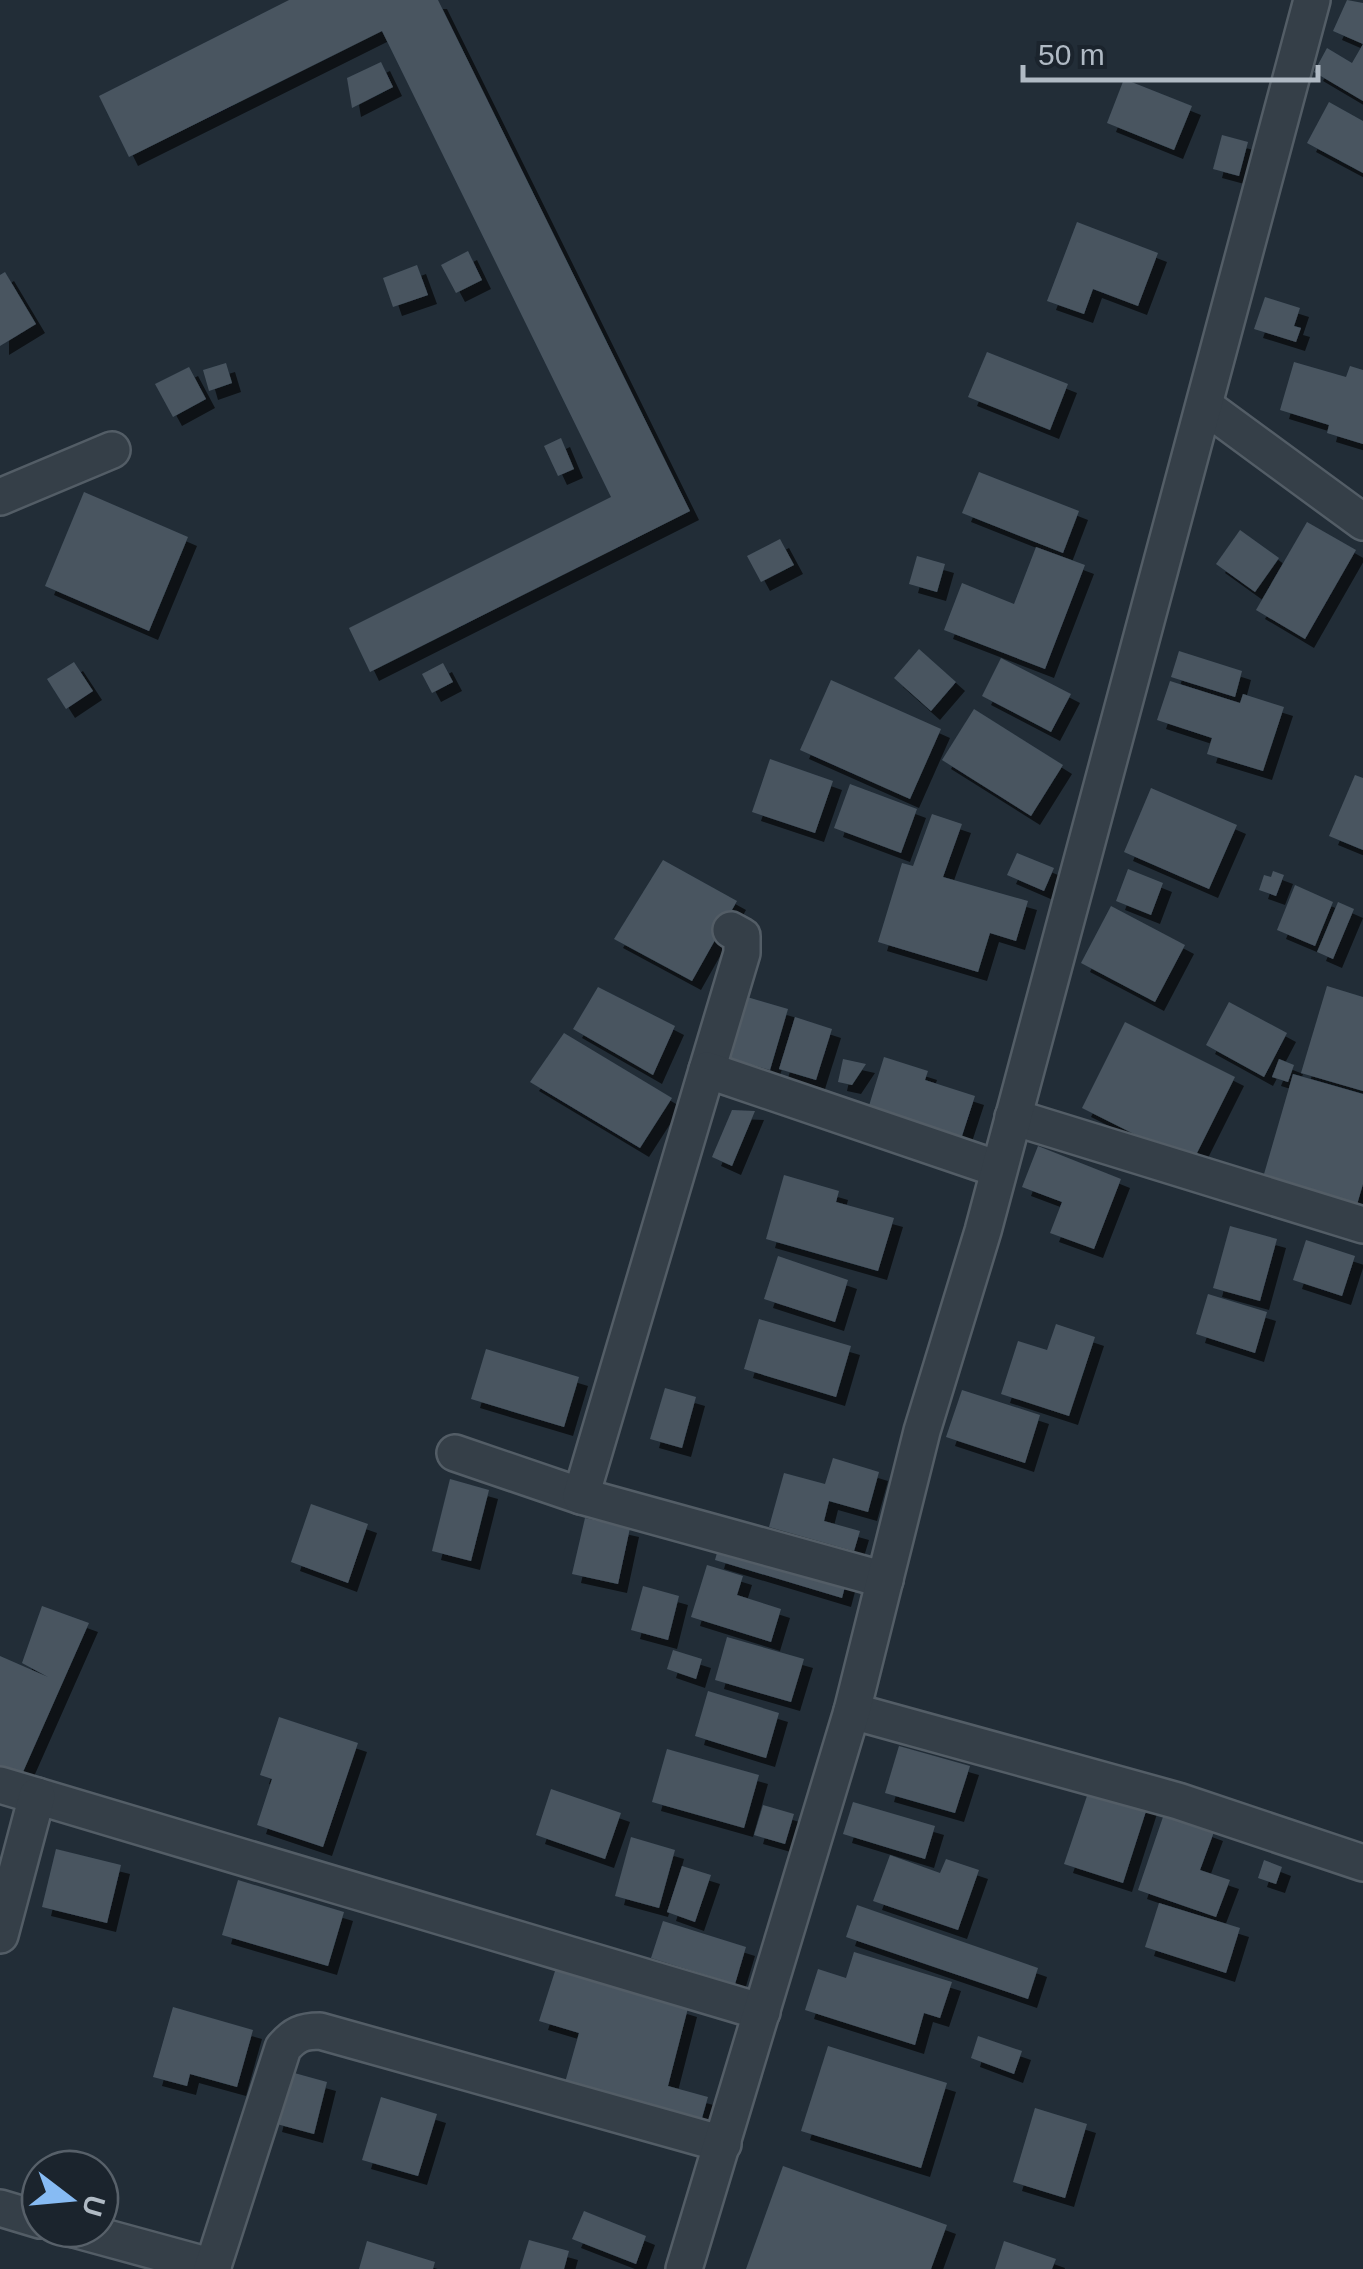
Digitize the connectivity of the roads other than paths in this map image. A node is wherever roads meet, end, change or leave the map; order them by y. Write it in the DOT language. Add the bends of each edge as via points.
graph roads {
  1 [pos="1312,0"];
  2 [pos="1205,406"];
  3 [pos="112,450"];
  4 [pos="0,497"];
  5 [pos="1363,522"];
  6 [pos="730,930"];
  7 [pos="707,1070"];
  8 [pos="1013,1116"];
  9 [pos="998,1169"];
  10 [pos="1363,1225"];
  11 [pos="455,1453"];
  12 [pos="581,1496"];
  13 [pos="885,1580"];
  14 [pos="852,1711"];
  15 [pos="0,1786"];
  16 [pos="37,1796"];
  17 [pos="1363,1863"];
  18 [pos="0,1935"];
  19 [pos="762,2012"];
  20 [pos="723,2144"];
  21 [pos="120,2242"];
  22 [pos="213,2268"];
  23 [pos="684,2269"];
  1 -- 2 [label="street"];
  2 -- 5 [label="street"];
  2 -- 8 [label="street"];
  3 -- 4 [label="street"];
  6 -- 7 [label="street" via="742,936 742,953"];
  7 -- 9 [label="street"];
  7 -- 12 [label="street"];
  8 -- 9 [label="street"];
  8 -- 10 [label="street"];
  9 -- 13 [label="street"];
  11 -- 12 [label="street"];
  12 -- 13 [label="street"];
  13 -- 14 [label="street"];
  14 -- 17 [label="street" via="1178,1801"];
  14 -- 19 [label="street"];
  15 -- 16 [label="street"];
  16 -- 18 [label="street"];
  16 -- 19 [label="street"];
  19 -- 20 [label="street"];
  20 -- 22 [label="street" via="308,2031 282,2048"];
  20 -- 23 [label="street"];
  21 -- 22 [label="street"];
}
